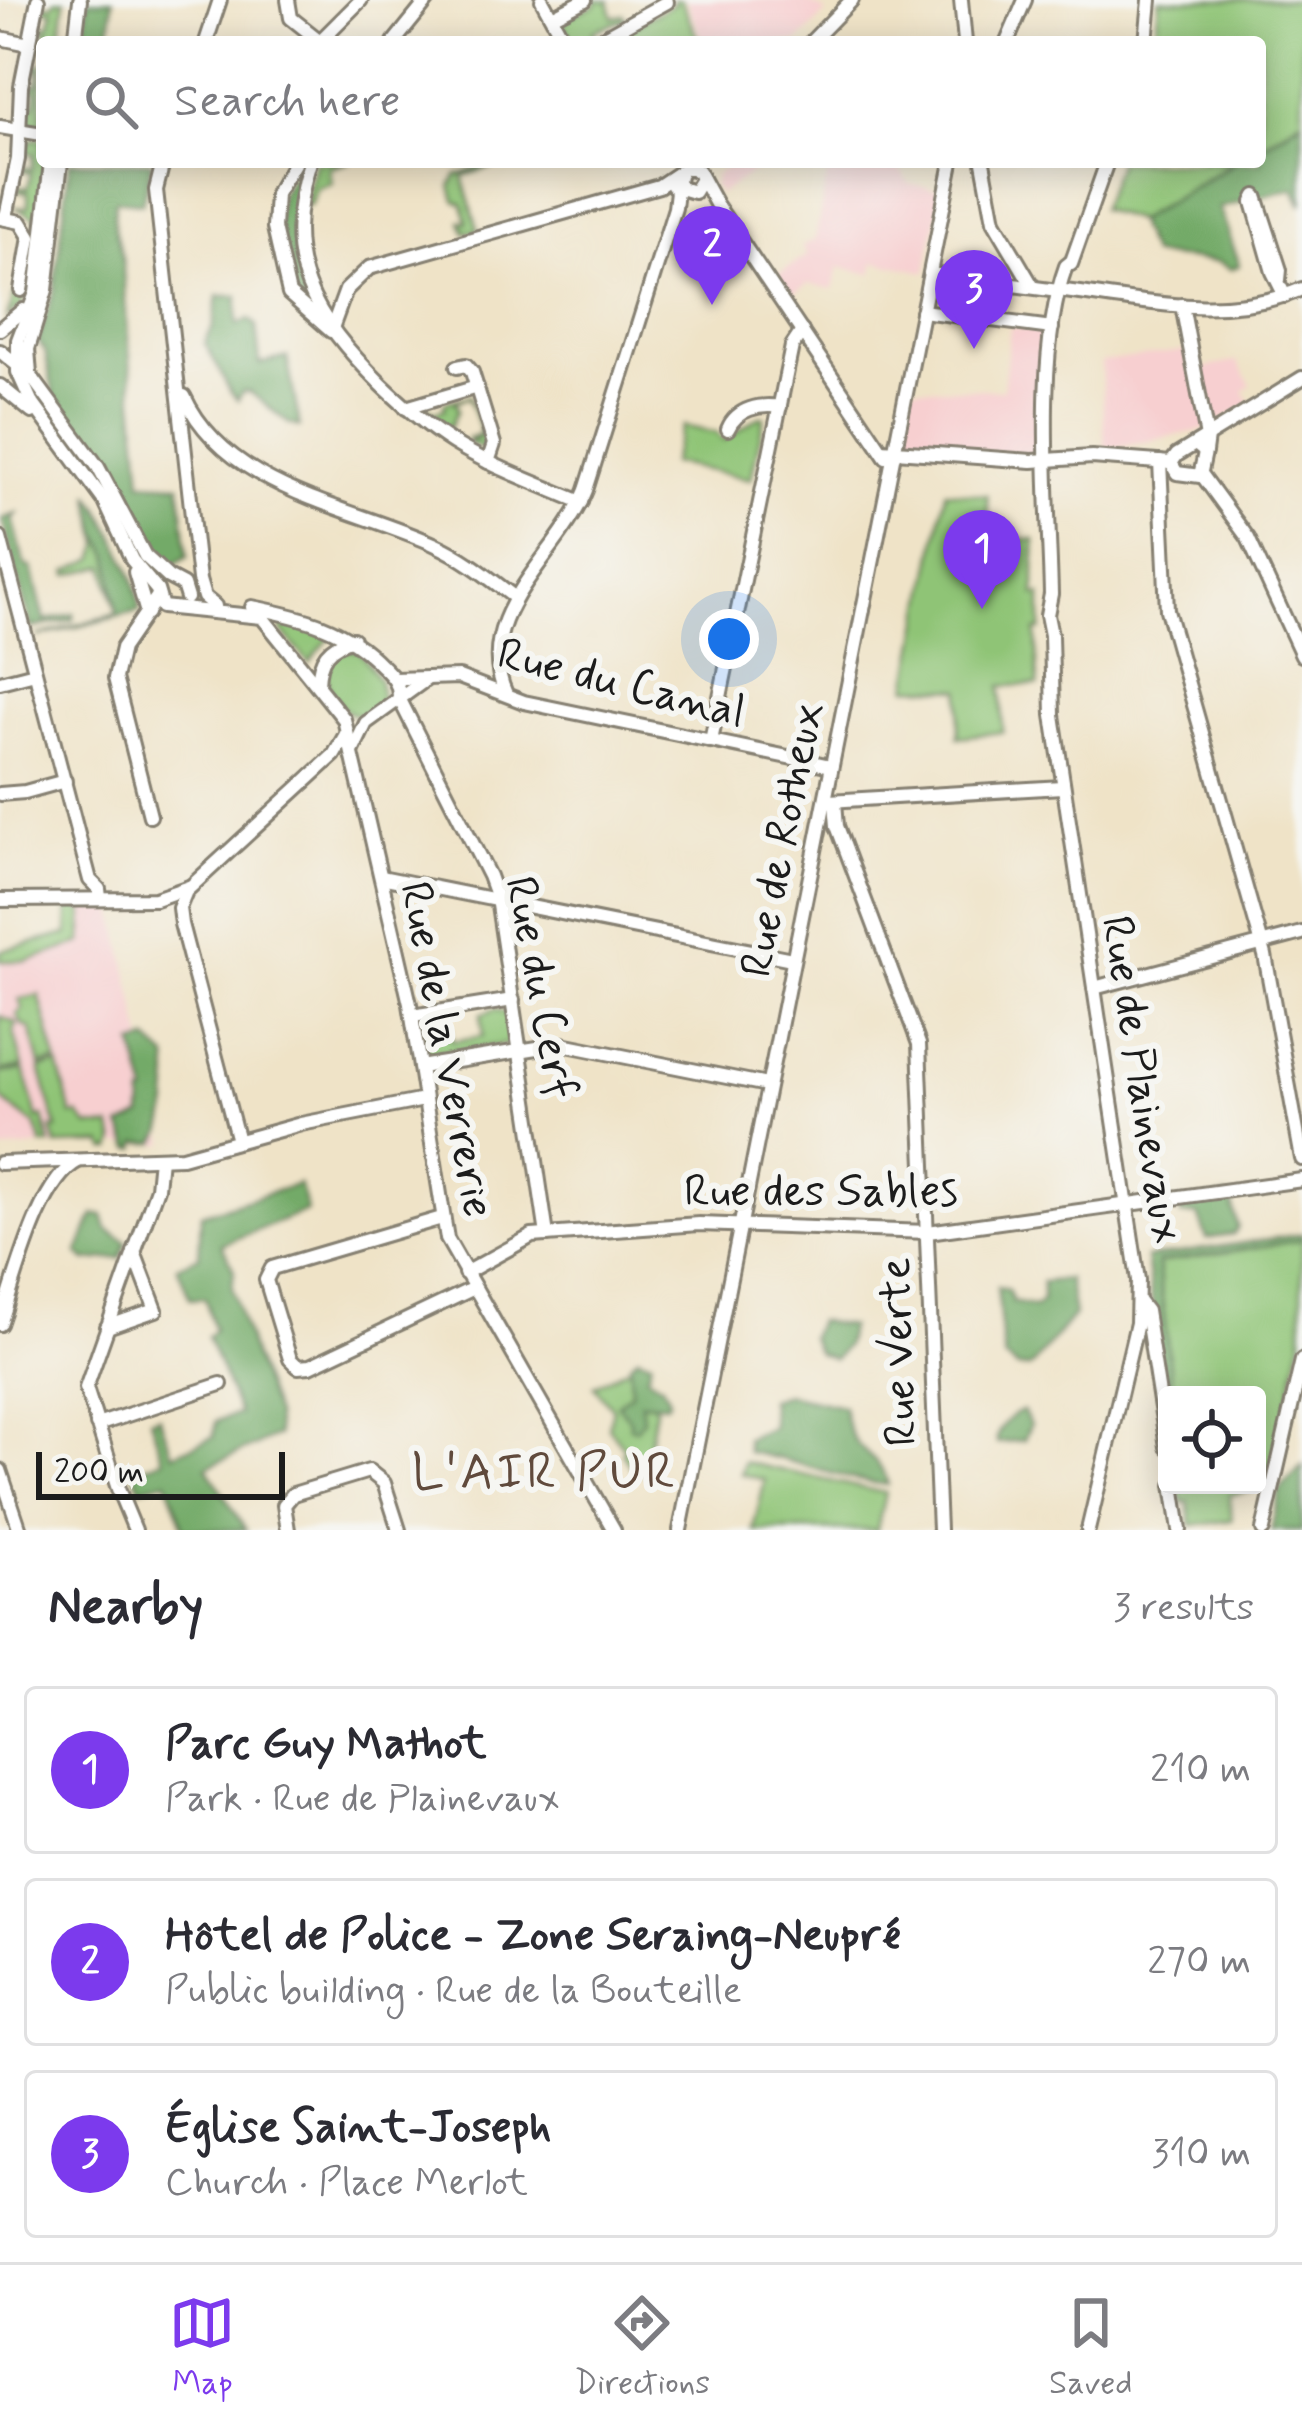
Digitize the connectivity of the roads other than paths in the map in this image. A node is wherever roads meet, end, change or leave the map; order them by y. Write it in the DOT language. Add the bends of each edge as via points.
graph roads {
  1 [pos="38,0"];
  2 [pos="76,0"];
  3 [pos="220,0"];
  4 [pos="287,0"];
  5 [pos="361,0"];
  6 [pos="428,0"];
  7 [pos="542,0"];
  8 [pos="585,0"];
  9 [pos="852,0"];
  10 [pos="961,0"];
  11 [pos="1025,0"];
  12 [pos="1150,0"];
  13 [pos="667,2"];
  14 [pos="551,17"];
  15 [pos="72,36"];
  16 [pos="208,36"];
  17 [pos="313,36"];
  18 [pos="324,36"];
  19 [pos="399,36"];
  20 [pos="562,36"];
  21 [pos="607,36"];
  22 [pos="817,36"];
  23 [pos="964,36"];
  24 [pos="1010,36"];
  25 [pos="1147,36"];
  26 [pos="0,38"];
  27 [pos="29,44"];
  28 [pos="0,128"];
  29 [pos="18,130"];
  30 [pos="36,133"];
  31 [pos="50,168"];
  32 [pos="60,168"];
  33 [pos="162,168"];
  34 [pos="291,168"];
  35 [pos="308,168"];
  36 [pos="951,168"];
  37 [pos="984,168"];
  38 [pos="1106,168"];
  39 [pos="688,176"];
  40 [pos="3,218"];
  41 [pos="929,274"];
  42 [pos="1280,280"];
  43 [pos="1062,286"];
  44 [pos="1033,287"];
  45 [pos="28,289"];
  46 [pos="1302,289"];
  47 [pos="1285,296"];
  48 [pos="1182,305"];
  49 [pos="922,311"];
  50 [pos="1052,328"];
  51 [pos="0,329"];
  52 [pos="802,331"];
  53 [pos="331,332"];
  54 [pos="0,351"];
  55 [pos="16,361"];
  56 [pos="457,367"];
  57 [pos="31,376"];
  58 [pos="1302,378"];
  59 [pos="178,382"];
  60 [pos="0,386"];
  61 [pos="477,387"];
  62 [pos="780,407"];
  63 [pos="406,408"];
  64 [pos="728,429"];
  65 [pos="56,431"];
  66 [pos="210,437"];
  67 [pos="1201,445"];
  68 [pos="885,446"];
  69 [pos="186,454"];
  70 [pos="1048,458"];
  71 [pos="488,462"];
  72 [pos="1166,463"];
  73 [pos="1202,475"];
  74 [pos="581,502"];
  75 [pos="0,538"];
  76 [pos="3,558"];
  77 [pos="135,565"];
  78 [pos="198,565"];
  79 [pos="182,592"];
  80 [pos="157,594"];
  81 [pos="514,597"];
  82 [pos="215,606"];
  83 [pos="166,610"];
  84 [pos="239,610"];
  85 [pos="145,617"];
  86 [pos="353,640"];
  87 [pos="1302,655"];
  88 [pos="497,660"];
  89 [pos="35,673"];
  90 [pos="429,677"];
  91 [pos="395,680"];
  92 [pos="470,680"];
  93 [pos="0,682"];
  94 [pos="318,684"];
  95 [pos="506,694"];
  96 [pos="400,698"];
  97 [pos="366,723"];
  98 [pos="346,726"];
  99 [pos="711,741"];
  100 [pos="347,758"];
  101 [pos="831,766"];
  102 [pos="65,781"];
  103 [pos="1062,787"];
  104 [pos="0,794"];
  105 [pos="830,801"];
  106 [pos="150,816"];
  107 [pos="819,826"];
  108 [pos="837,826"];
  109 [pos="381,878"];
  110 [pos="90,880"];
  111 [pos="191,886"];
  112 [pos="85,898"];
  113 [pos="100,898"];
  114 [pos="497,898"];
  115 [pos="155,899"];
  116 [pos="0,900"];
  117 [pos="179,912"];
  118 [pos="1302,933"];
  119 [pos="1262,944"];
  120 [pos="792,959"];
  121 [pos="1094,988"];
  122 [pos="513,1000"];
  123 [pos="412,1016"];
  124 [pos="520,1043"];
  125 [pos="419,1066"];
  126 [pos="767,1085"];
  127 [pos="424,1100"];
  128 [pos="238,1141"];
  129 [pos="164,1158"];
  130 [pos="56,1159"];
  131 [pos="85,1159"];
  132 [pos="1302,1159"];
  133 [pos="22,1161"];
  134 [pos="0,1163"];
  135 [pos="1302,1180"];
  136 [pos="50,1186"];
  137 [pos="1128,1203"];
  138 [pos="442,1218"];
  139 [pos="739,1226"];
  140 [pos="928,1232"];
  141 [pos="548,1235"];
  142 [pos="134,1252"];
  143 [pos="470,1281"];
  144 [pos="1138,1301"];
  145 [pos="0,1324"];
  146 [pos="107,1327"];
  147 [pos="1134,1339"];
  148 [pos="1150,1341"];
  149 [pos="1302,1360"];
  150 [pos="221,1384"];
  151 [pos="1158,1391"];
  152 [pos="97,1426"];
  153 [pos="0,1470"];
  154 [pos="1174,1494"];
  155 [pos="20,1530"];
  156 [pos="135,1530"];
  157 [pos="288,1530"];
  158 [pos="399,1530"];
  159 [pos="614,1530"];
  160 [pos="680,1530"];
  161 [pos="939,1530"];
  162 [pos="1088,1530"];
  163 [pos="1180,1530"];
  164 [pos="1263,1530"];
  1 -- 27 [label="street"];
  2 -- 15 [label="street"];
  3 -- 16 [label="street"];
  4 -- 17 [label="street" via="291,18"];
  5 -- 18 [label="street"];
  6 -- 19 [label="street"];
  7 -- 14 [label="street"];
  8 -- 14 [label="street"];
  9 -- 22 [label="street"];
  10 -- 23 [label="street"];
  11 -- 24 [label="street"];
  12 -- 25 [label="street"];
  13 -- 21 [label="street"];
  14 -- 20 [label="street"];
  26 -- 27 [label="street"];
  27 -- 29 [label="street"];
  28 -- 29 [label="street"];
  29 -- 30 [label="street"];
  29 -- 40 [label="street"];
  31 -- 45 [label="street"];
  32 -- 57 [label="street" via="46,290 28,349"];
  33 -- 59 [label="street" via="156,190"];
  34 -- 53 [label="street" via="276,194 273,224 289,294"];
  35 -- 53 [label="street" via="299,242"];
  36 -- 41 [label="street"];
  37 -- 44 [label="street" via="997,229"];
  38 -- 43 [label="street"];
  39 -- 52 [label="street" via="714,200"];
  39 -- 53 [label="street" via="369,268 346,290"];
  39 -- 74 [label="street"];
  40 -- 45 [label="street" via="24,225 30,237"];
  41 -- 44 [label="street"];
  41 -- 49 [label="street"];
  42 -- 42 [label="street" via="1280,270 1256,196 1252,202"];
  42 -- 47 [label="street"];
  43 -- 44 [label="street"];
  43 -- 48 [label="street"];
  43 -- 50 [label="street, Rue de Plainevaux"];
  43 -- 50 [label="street, Rue de Plainevaux"];
  45 -- 51 [label="street" via="21,315"];
  45 -- 55 [label="street"];
  46 -- 47 [label="street"];
  47 -- 48 [label="street" via="1237,307"];
  48 -- 67 [label="street"];
  49 -- 50 [label="street"];
  49 -- 68 [label="street" via="899,434"];
  50 -- 70 [label="street, Rue de Plainevaux"];
  52 -- 62 [label="street"];
  52 -- 68 [label="street"];
  53 -- 63 [label="street"];
  54 -- 55 [label="street"];
  55 -- 57 [label="street"];
  55 -- 65 [label="street" via="25,392"];
  56 -- 61 [label="street" via="469,366"];
  57 -- 79 [label="street" via="106,480 145,556"];
  58 -- 67 [label="street"];
  59 -- 66 [label="street"];
  59 -- 69 [label="street"];
  60 -- 65 [label="street"];
  61 -- 63 [label="street"];
  61 -- 71 [label="street" via="494,444"];
  62 -- 64 [label="street" via="757,405"];
  62 -- 99 [label="street"];
  63 -- 71 [label="street"];
  65 -- 77 [label="street" via="105,502"];
  66 -- 69 [label="street" via="198,438"];
  66 -- 81 [label="street" via="265,477 448,550"];
  67 -- 72 [label="street"];
  67 -- 73 [label="street"];
  68 -- 70 [label="street"];
  68 -- 101 [label="street, Rue de Rotheux" via="892,469"];
  69 -- 78 [label="street"];
  70 -- 72 [label="street"];
  70 -- 103 [label="street, Rue de Plainevaux"];
  71 -- 74 [label="street"];
  72 -- 73 [label="street" via="1177,473"];
  72 -- 119 [label="street" via="1168,615"];
  73 -- 87 [label="street" via="1290,609"];
  74 -- 81 [label="street"];
  75 -- 76 [label="street"];
  76 -- 89 [label="street"];
  77 -- 80 [label="street"];
  77 -- 85 [label="street"];
  78 -- 79 [label="street"];
  78 -- 82 [label="street" via="201,592"];
  79 -- 80 [label="street"];
  79 -- 82 [label="street" via="197,605"];
  79 -- 83 [label="street"];
  79 -- 84 [label="street"];
  80 -- 83 [label="street"];
  80 -- 85 [label="street"];
  81 -- 88 [label="street"];
  82 -- 84 [label="street"];
  83 -- 85 [label="street"];
  84 -- 86 [label="street" via="292,613"];
  84 -- 94 [label="street" via="266,620"];
  85 -- 106 [label="street" via="122,648 115,678"];
  86 -- 91 [label="street"];
  86 -- 94 [label="street" via="326,654"];
  88 -- 92 [label="street"];
  88 -- 95 [label="street"];
  89 -- 93 [label="street"];
  89 -- 102 [label="street"];
  90 -- 91 [label="street, Rue du Canal"];
  90 -- 92 [label="street, Rue du Canal"];
  90 -- 96 [label="street"];
  91 -- 96 [label="street"];
  92 -- 95 [label="street, Rue du Canal"];
  94 -- 98 [label="street"];
  95 -- 99 [label="street, Rue du Canal"];
  96 -- 97 [label="street"];
  96 -- 114 [label="street, Rue du Cerf"];
  97 -- 98 [label="street"];
  97 -- 100 [label="street"];
  98 -- 100 [label="street, Rue de la Verrerie"];
  99 -- 101 [label="street, Rue du Canal"];
  100 -- 109 [label="street, Rue de la Verrerie"];
  100 -- 111 [label="street"];
  101 -- 105 [label="street, Rue de Rotheux"];
  102 -- 104 [label="street"];
  102 -- 110 [label="street"];
  103 -- 105 [label="street"];
  103 -- 121 [label="street, Rue de Plainevaux"];
  105 -- 107 [label="street, Rue de Rotheux"];
  105 -- 108 [label="street, Rue Verte"];
  107 -- 108 [label="street"];
  107 -- 120 [label="street, Rue de Rotheux"];
  108 -- 140 [label="street, Rue Verte" via="919,1045"];
  109 -- 114 [label="street"];
  109 -- 123 [label="street, Rue de la Verrerie"];
  110 -- 112 [label="street"];
  110 -- 113 [label="street"];
  111 -- 115 [label="street"];
  111 -- 117 [label="street"];
  112 -- 113 [label="street"];
  112 -- 116 [label="street"];
  113 -- 115 [label="street"];
  114 -- 120 [label="street"];
  114 -- 122 [label="street, Rue du Cerf"];
  115 -- 117 [label="street"];
  117 -- 128 [label="street"];
  118 -- 119 [label="street"];
  119 -- 121 [label="street"];
  119 -- 132 [label="street"];
  120 -- 126 [label="street, Rue de Rotheux"];
  121 -- 137 [label="street, Rue de Plainevaux"];
  122 -- 123 [label="street"];
  122 -- 124 [label="street, Rue du Cerf"];
  123 -- 125 [label="street, Rue de la Verrerie"];
  124 -- 125 [label="street"];
  124 -- 126 [label="street" via="562,1043"];
  124 -- 141 [label="street, Rue du Cerf"];
  125 -- 127 [label="street, Rue de la Verrerie"];
  126 -- 139 [label="street, Rue de Rotheux"];
  127 -- 128 [label="street"];
  127 -- 138 [label="street, Rue de la Verrerie"];
  128 -- 129 [label="street"];
  129 -- 131 [label="street"];
  129 -- 142 [label="street"];
  130 -- 131 [label="street"];
  130 -- 133 [label="street"];
  130 -- 136 [label="street"];
  131 -- 136 [label="street"];
  133 -- 134 [label="street"];
  133 -- 136 [label="street" via="40,1169"];
  135 -- 137 [label="street, Rue des Sables"];
  136 -- 145 [label="street"];
  137 -- 140 [label="street, Rue des Sables"];
  137 -- 144 [label="street, Rue de Plainevaux"];
  138 -- 143 [label="street, Rue de la Verrerie"];
  138 -- 143 [label="street, Rue des Sables" via="272,1268 266,1280 290,1359 310,1366"];
  139 -- 140 [label="street, Rue des Sables"];
  139 -- 141 [label="street, Rue des Sables"];
  139 -- 160 [label="street, Rue de Rotheux"];
  140 -- 161 [label="street, Rue Verte"];
  141 -- 143 [label="street, Rue des Sables" via="520,1240"];
  142 -- 146 [label="street"];
  142 -- 146 [label="street" via="156,1310"];
  143 -- 159 [label="street, Rue de la Verrerie"];
  144 -- 147 [label="street, Rue de Plainevaux"];
  144 -- 148 [label="street"];
  146 -- 152 [label="street" via="86,1388"];
  147 -- 148 [label="street"];
  147 -- 162 [label="street, Rue de Plainevaux"];
  148 -- 151 [label="street"];
  149 -- 164 [label="street"];
  150 -- 152 [label="street"];
  152 -- 156 [label="street"];
  153 -- 155 [label="street"];
  154 -- 163 [label="street"];
  157 -- 158 [label="street" via="284,1505 293,1494 369,1471 384,1483"];
}
